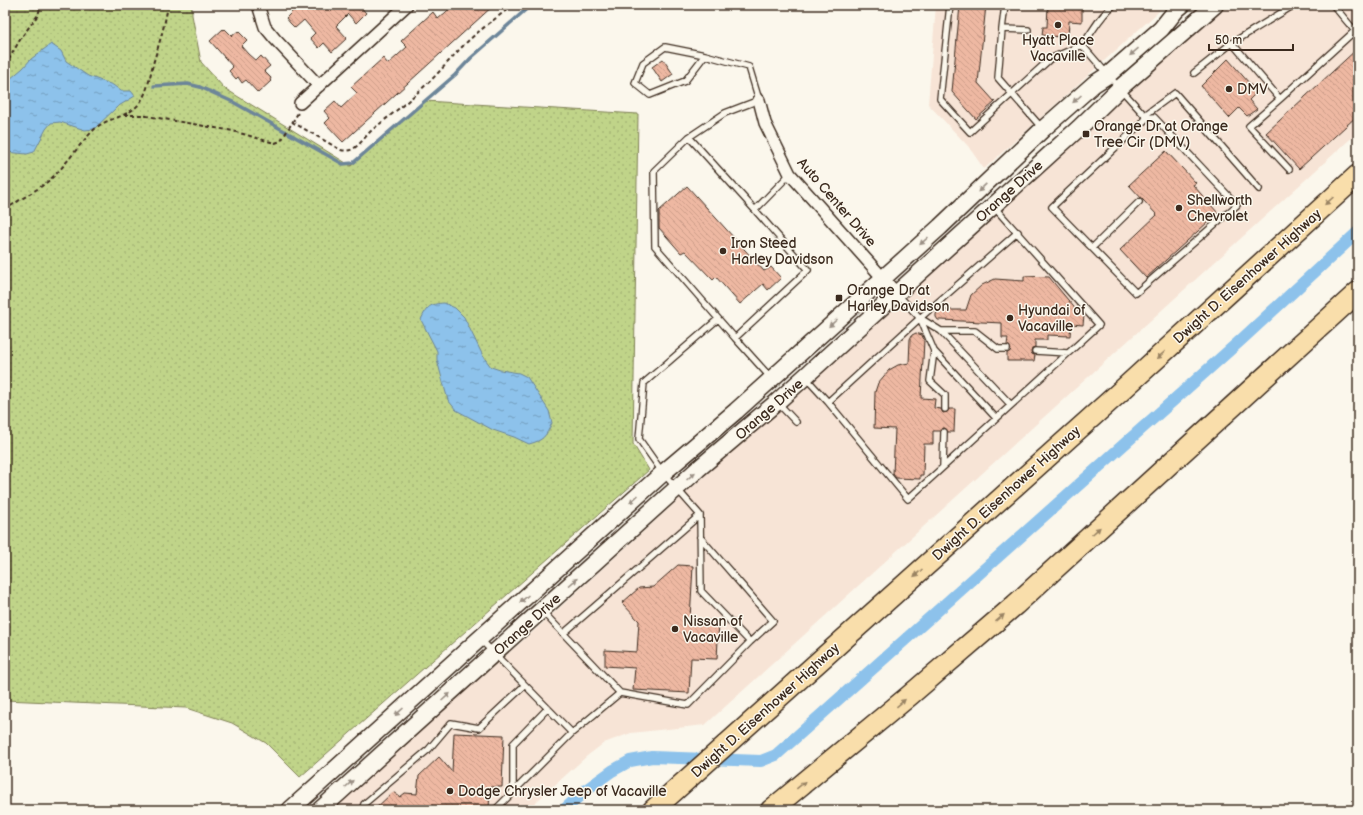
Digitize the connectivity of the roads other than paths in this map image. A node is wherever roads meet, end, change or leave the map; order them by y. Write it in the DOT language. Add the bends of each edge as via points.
graph roads {
  1 [pos="258,5"];
  2 [pos="407,5"];
  3 [pos="950,5"];
  4 [pos="1005,5"];
  5 [pos="1114,5"];
  6 [pos="1182,5"];
  7 [pos="1215,5"];
  8 [pos="1294,5"];
  9 [pos="1333,5"];
  10 [pos="1002,29"];
  11 [pos="1028,30"];
  12 [pos="1357,30"];
  13 [pos="1232,43"];
  14 [pos="1082,45"];
  15 [pos="705,55"];
  16 [pos="1194,73"];
  17 [pos="1108,75"];
  18 [pos="319,86"];
  19 [pos="1120,88"];
  20 [pos="1011,94"];
  21 [pos="1280,99"];
  22 [pos="759,100"];
  23 [pos="300,103"];
  24 [pos="1146,117"];
  25 [pos="1043,129"];
  26 [pos="689,137"];
  27 [pos="1289,169"];
  28 [pos="790,174"];
  29 [pos="1358,175"];
  30 [pos="1259,189"];
  31 [pos="1139,202"];
  32 [pos="993,206"];
  33 [pos="755,210"];
  34 [pos="1018,232"];
  35 [pos="1092,248"];
  36 [pos="883,278"];
  37 [pos="1358,292"];
  38 [pos="897,294"];
  39 [pos="920,318"];
  40 [pos="718,319"];
  41 [pos="941,331"];
  42 [pos="735,338"];
  43 [pos="1007,349"];
  44 [pos="934,350"];
  45 [pos="1035,351"];
  46 [pos="1068,353"];
  47 [pos="805,377"];
  48 [pos="772,378"];
  49 [pos="777,402"];
  50 [pos="828,402"];
  51 [pos="1011,405"];
  52 [pos="945,409"];
  53 [pos="996,418"];
  54 [pos="796,422"];
  55 [pos="944,432"];
  56 [pos="944,466"];
  57 [pos="663,473"];
  58 [pos="676,488"];
  59 [pos="700,515"];
  60 [pos="700,537"];
  61 [pos="542,610"];
  62 [pos="564,633"];
  63 [pos="480,638"];
  64 [pos="750,642"];
  65 [pos="494,654"];
  66 [pos="524,685"];
  67 [pos="620,693"];
  68 [pos="548,709"];
  69 [pos="572,733"];
  70 [pos="513,791"];
  71 [pos="296,808"];
  72 [pos="320,810"];
  73 [pos="362,810"];
  74 [pos="495,810"];
  75 [pos="653,810"];
  76 [pos="771,810"];
  1 -- 18 [label="street" via="265,27"];
  2 -- 18 [label="street"];
  3 -- 20 [label="lane" via="940,100 970,132"];
  4 -- 10 [label="lane"];
  5 -- 14 [label="lane" via="1105,12"];
  6 -- 17 [label="street, Orange Drive, one-way" via="1161,29"];
  7 -- 19 [label="street, Orange Drive"];
  8 -- 13 [label="lane"];
  9 -- 12 [label="lane"];
  10 -- 11 [label="lane"];
  10 -- 20 [label="lane" via="998,78"];
  12 -- 21 [label="lane"];
  13 -- 16 [label="lane"];
  13 -- 21 [label="lane"];
  14 -- 17 [label="lane"];
  14 -- 20 [label="lane" via="1050,58"];
  15 -- 15 [label="lane" via="685,81 650,95 635,83 643,63 665,47"];
  15 -- 22 [label="lane" via="749,67"];
  17 -- 19 [label="lane"];
  17 -- 25 [label="street, Orange Drive, one-way" via="1094,84"];
  18 -- 23 [label="street"];
  19 -- 24 [label="lane"];
  19 -- 32 [label="street, Orange Drive"];
  20 -- 25 [label="lane"];
  21 -- 27 [label="lane" via="1249,126"];
  22 -- 26 [label="lane" via="724,113"];
  22 -- 28 [label="street, Auto Center Drive" via="765,123"];
  24 -- 30 [label="lane" via="1175,93"];
  24 -- 35 [label="lane" via="1052,207"];
  24 -- 35 [label="lane" via="1154,117 1237,205 1136,293"];
  25 -- 36 [label="street, Orange Drive, one-way"];
  26 -- 33 [label="lane"];
  26 -- 40 [label="lane" via="654,171 655,246"];
  28 -- 33 [label="lane"];
  28 -- 36 [label="street, Auto Center Drive"];
  29 -- 75 [label="highway, Dwight D. Eisenhower Highway, one-way"];
  31 -- 35 [label="lane"];
  32 -- 34 [label="lane"];
  32 -- 38 [label="street, Orange Drive"];
  33 -- 42 [label="lane" via="808,270"];
  34 -- 39 [label="lane"];
  34 -- 46 [label="lane" via="1099,325"];
  36 -- 38 [label="street, Auto Center Drive"];
  36 -- 48 [label="street, Orange Drive, one-way"];
  76 -- 37 [label="highway, one-way" via="1009,610"];
  38 -- 39 [label="lane"];
  38 -- 47 [label="street, Orange Drive"];
  39 -- 41 [label="lane"];
  39 -- 44 [label="lane"];
  39 -- 50 [label="lane"];
  40 -- 42 [label="lane"];
  40 -- 57 [label="lane" via="644,383 639,439"];
  41 -- 43 [label="lane" via="975,331 998,349"];
  41 -- 51 [label="lane"];
  42 -- 48 [label="lane"];
  44 -- 52 [label="lane" via="930,381 945,395"];
  44 -- 53 [label="lane"];
  45 -- 46 [label="lane"];
  46 -- 51 [label="lane"];
  47 -- 49 [label="street, Orange Drive"];
  47 -- 50 [label="lane"];
  48 -- 57 [label="street, Orange Drive"];
  49 -- 54 [label="lane"];
  58 -- 49 [label="street, Orange Drive, one-way"];
  50 -- 56 [label="lane" via="908,499"];
  51 -- 53 [label="lane"];
  53 -- 56 [label="lane"];
  55 -- 56 [label="lane"];
  57 -- 58 [label="lane"];
  57 -- 63 [label="street, Orange Drive, one-way"];
  58 -- 59 [label="lane"];
  61 -- 58 [label="street, Orange Drive, one-way"];
  59 -- 60 [label="lane"];
  59 -- 62 [label="lane"];
  60 -- 64 [label="lane" via="701,591"];
  60 -- 64 [label="lane" via="773,621"];
  61 -- 62 [label="lane"];
  61 -- 65 [label="street, Orange Drive"];
  62 -- 67 [label="lane"];
  63 -- 65 [label="lane"];
  63 -- 71 [label="street, Orange Drive, one-way"];
  64 -- 67 [label="lane" via="688,705"];
  65 -- 66 [label="lane"];
  72 -- 65 [label="street, Orange Drive, one-way"];
  66 -- 68 [label="lane"];
  66 -- 73 [label="lane" via="479,728 451,723 429,748 364,804"];
  67 -- 69 [label="lane"];
  68 -- 69 [label="lane"];
  68 -- 70 [label="lane" via="513,744"];
  69 -- 70 [label="lane"];
  70 -- 74 [label="lane"];
}
